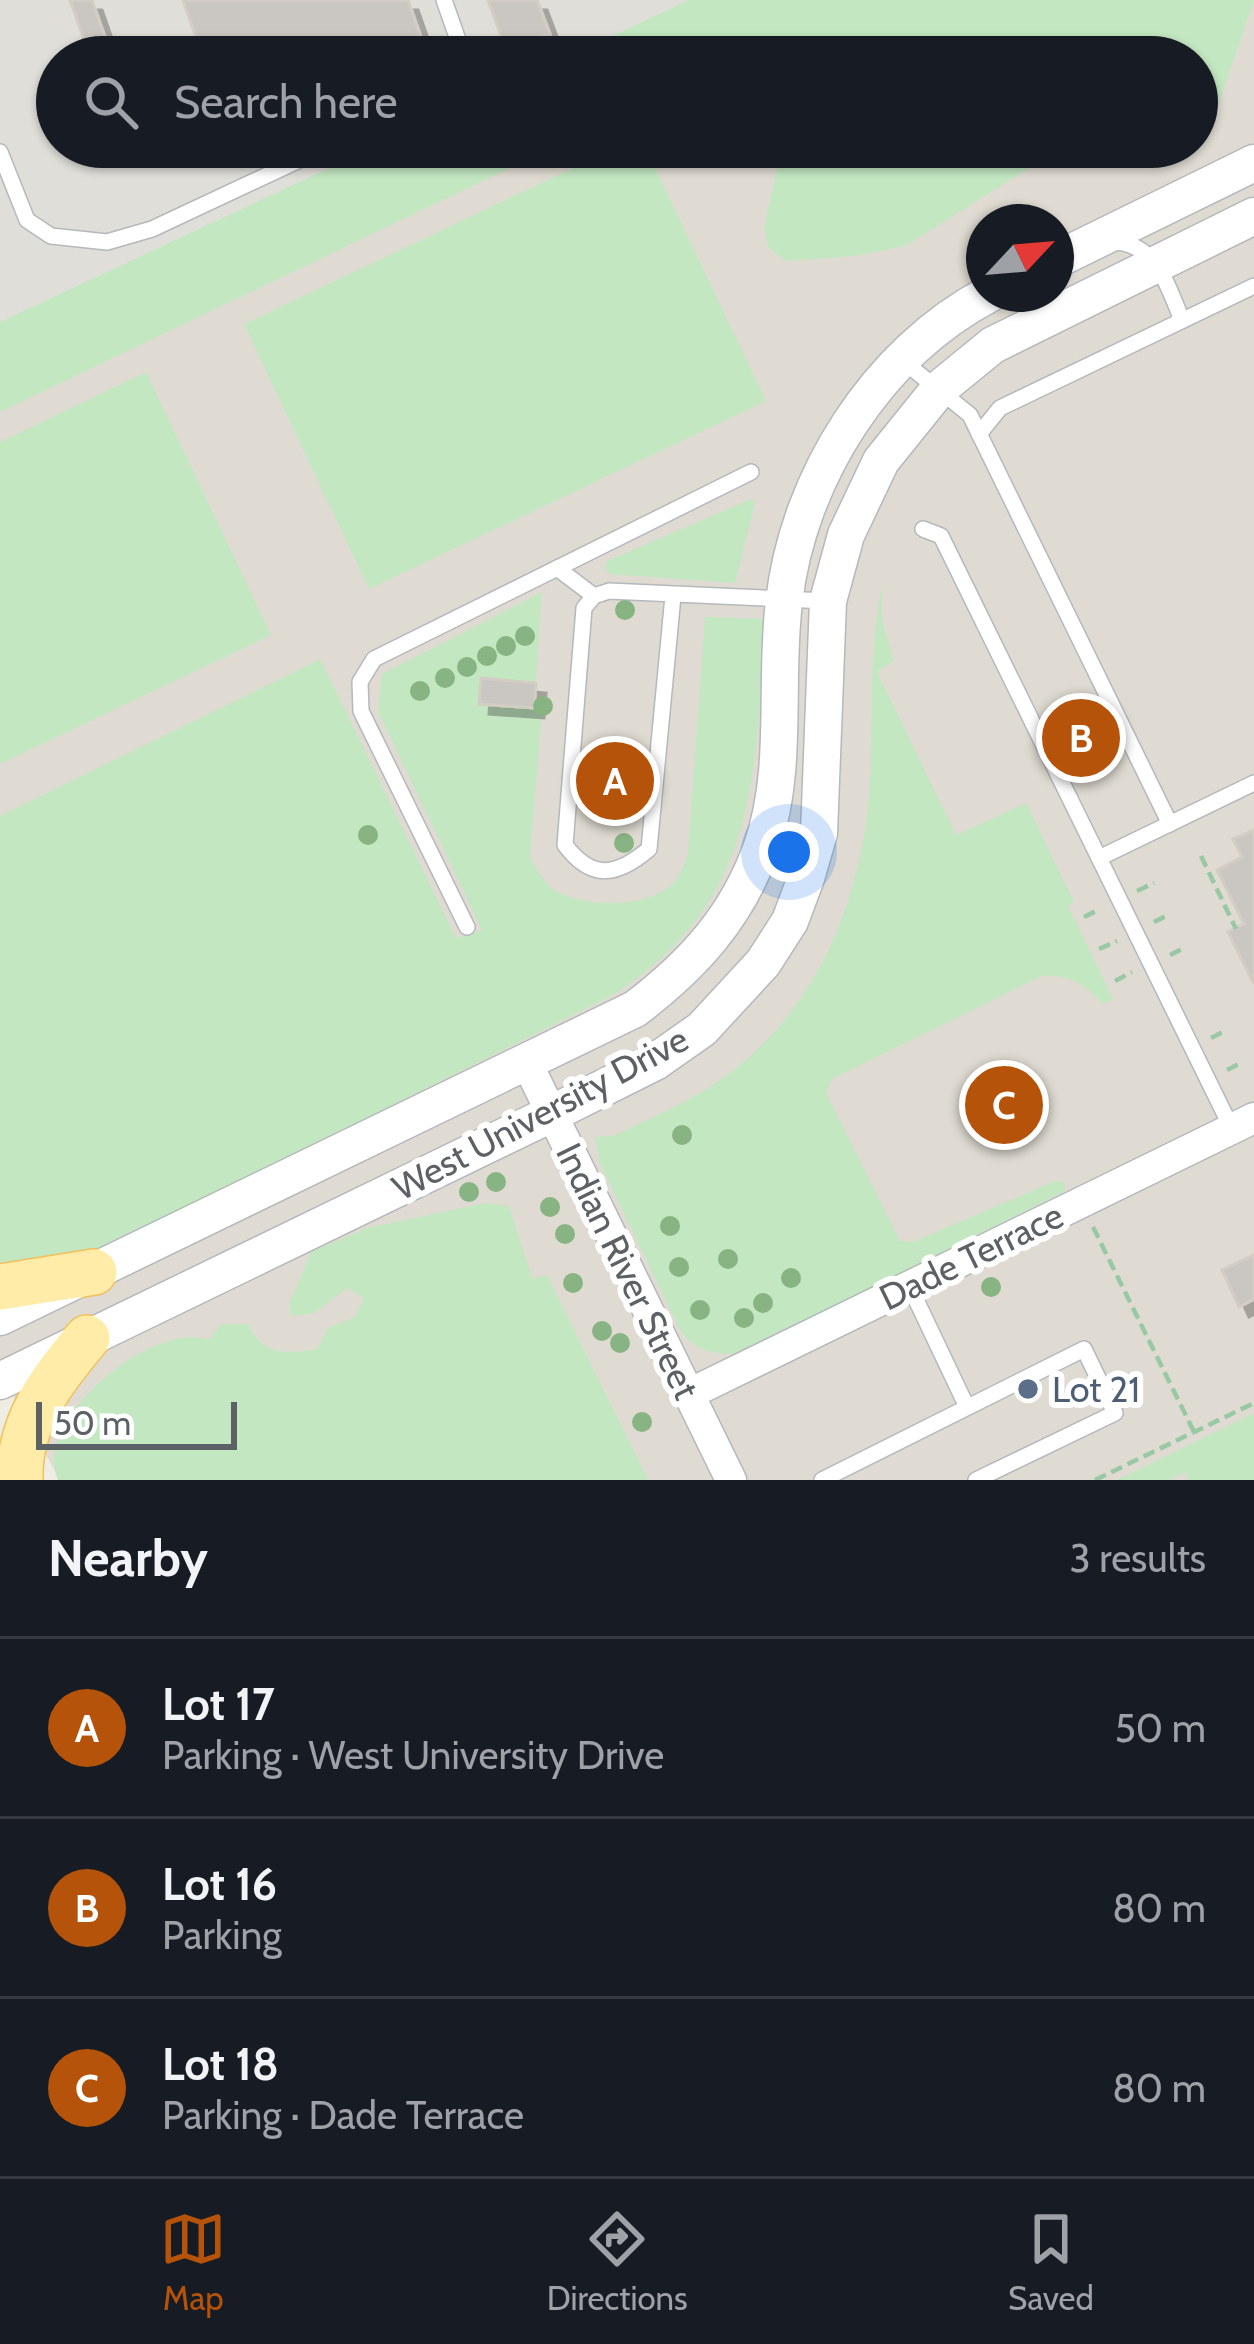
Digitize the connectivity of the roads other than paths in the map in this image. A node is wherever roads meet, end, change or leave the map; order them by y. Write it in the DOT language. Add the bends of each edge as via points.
graph roads {
  1 [pos="444,0"];
  2 [pos="457,36"];
  3 [pos="0,152"];
  4 [pos="1254,163"];
  5 [pos="282,168"];
  6 [pos="1254,216"];
  7 [pos="1093,242"];
  8 [pos="1074,251"];
  9 [pos="1156,263"];
  10 [pos="1254,286"];
  11 [pos="966,309"];
  12 [pos="1182,320"];
  13 [pos="901,359"];
  14 [pos="938,388"];
  15 [pos="979,434"];
  16 [pos="752,472"];
  17 [pos="923,529"];
  18 [pos="557,568"];
  19 [pos="594,596"];
  20 [pos="673,596"];
  21 [pos="784,600"];
  22 [pos="828,601"];
  23 [pos="1254,783"];
  24 [pos="1170,824"];
  25 [pos="1099,858"];
  26 [pos="467,927"];
  27 [pos="526,1061"];
  28 [pos="551,1114"];
  29 [pos="1243,1124"];
  30 [pos="94,1272"];
  31 [pos="0,1287"];
  32 [pos="910,1287"];
  33 [pos="0,1317"];
  34 [pos="87,1338"];
  35 [pos="0,1381"];
  36 [pos="689,1394"];
  37 [pos="966,1405"];
  38 [pos="20,1480"];
  39 [pos="731,1480"];
  40 [pos="822,1480"];
  41 [pos="976,1480"];
  1 -- 2 [label="lane"];
  3 -- 5 [label="lane" via="27,220 51,236 107,242"];
  4 -- 7 [label="street"];
  6 -- 9 [label="street, West University Drive"];
  7 -- 8 [label="street"];
  7 -- 9 [label="lane" via="1134,244"];
  9 -- 12 [label="lane"];
  9 -- 14 [label="street, West University Drive" via="994,345"];
  10 -- 12 [label="lane"];
  11 -- 13 [label="street, West University Drive"];
  12 -- 15 [label="lane" via="1000,408"];
  13 -- 14 [label="lane"];
  13 -- 21 [label="street, West University Drive" via="821,478 802,519"];
  14 -- 15 [label="lane"];
  14 -- 22 [label="street, West University Drive" via="880,461 846,535"];
  15 -- 24 [label="lane"];
  16 -- 18 [label="lane"];
  17 -- 25 [label="lane" via="941,536"];
  18 -- 19 [label="lane"];
  18 -- 26 [label="lane" via="374,659 360,682 361,711"];
  19 -- 20 [label="lane"];
  19 -- 20 [label="lane" via="584,608 565,845 578,862 605,872 649,849"];
  20 -- 21 [label="lane"];
  21 -- 22 [label="lane"];
  21 -- 27 [label="street, West University Drive" via="774,782 763,844 738,901 677,977 635,1009"];
  22 -- 28 [label="street, West University Drive" via="819,833 790,921 702,1029"];
  23 -- 24 [label="lane"];
  24 -- 25 [label="lane"];
  25 -- 29 [label="lane"];
  27 -- 28 [label="street, Indian River Street"];
  27 -- 30 [label="street, West University Drive"];
  28 -- 34 [label="street, West University Drive"];
  28 -- 36 [label="street, Indian River Street"];
  29 -- 32 [label="street, Dade Terrace"];
  30 -- 31 [label="main road"];
  30 -- 33 [label="street, West University Drive"];
  32 -- 36 [label="street, Dade Terrace"];
  32 -- 37 [label="lane"];
  34 -- 35 [label="street, West University Drive"];
  34 -- 38 [label="main road" via="37,1406"];
  36 -- 39 [label="street, Indian River Street"];
  37 -- 40 [label="lane"];
  37 -- 41 [label="lane" via="1084,1349 1115,1412"];
}
